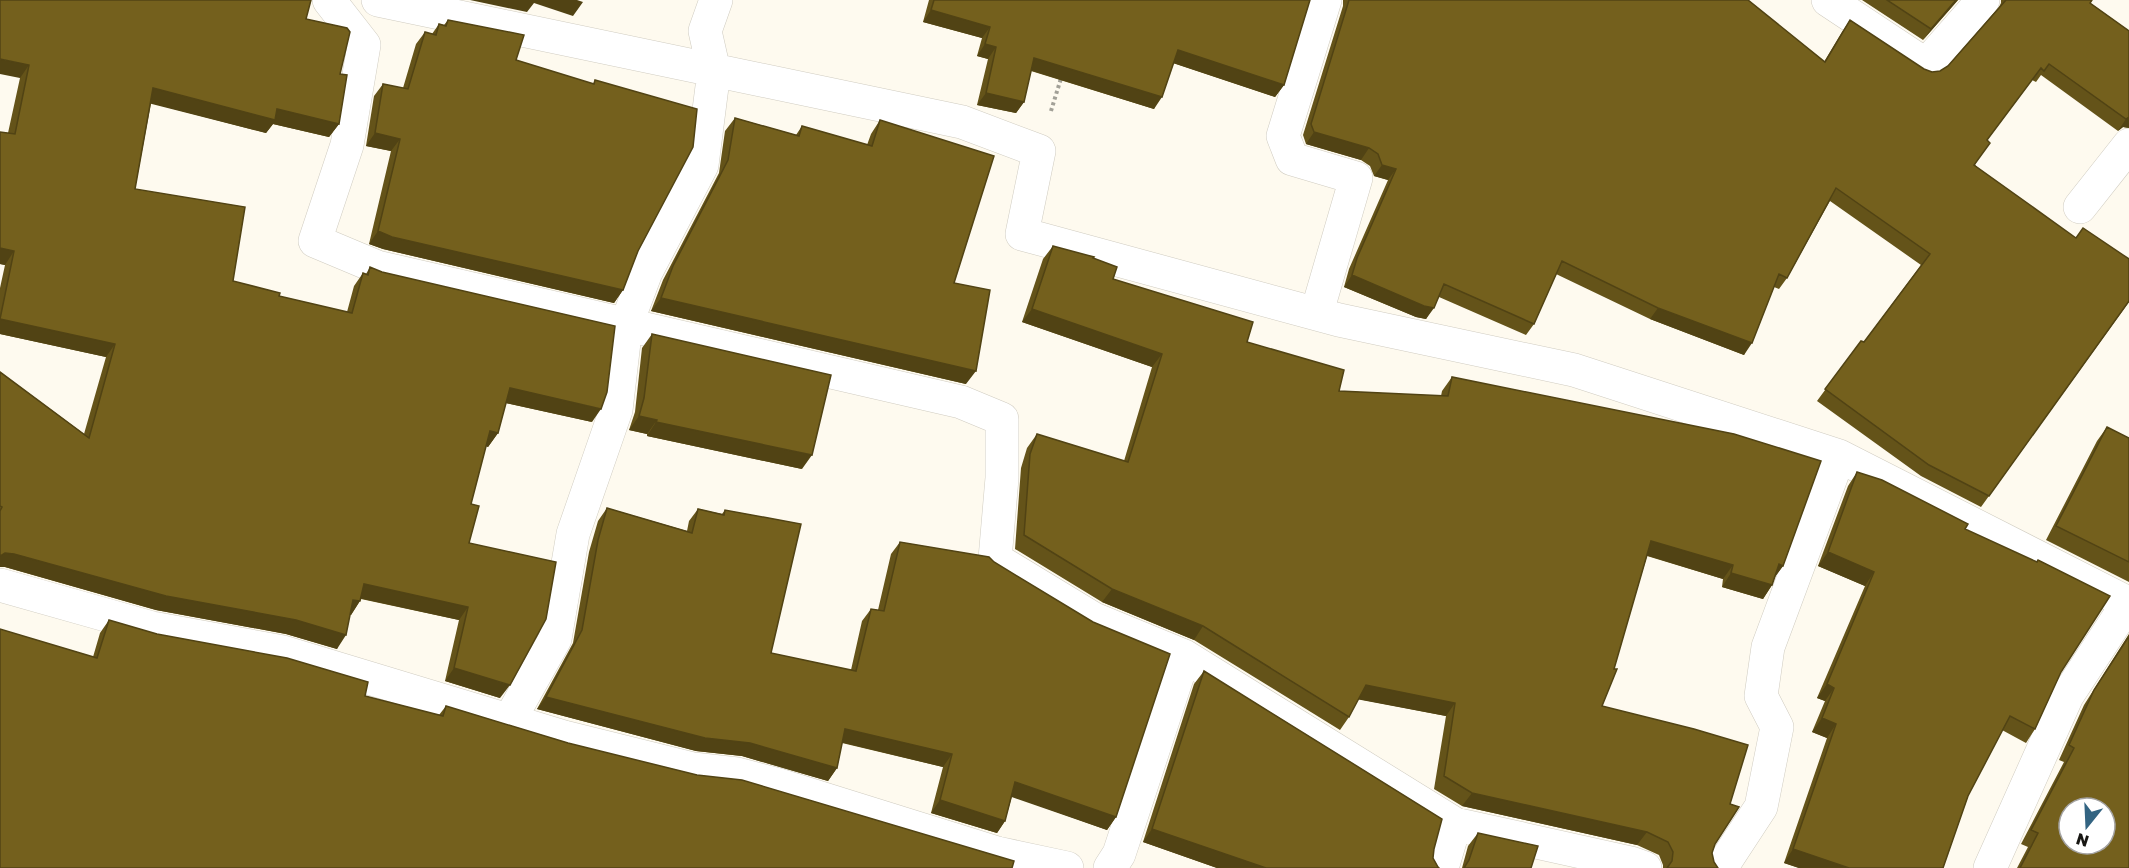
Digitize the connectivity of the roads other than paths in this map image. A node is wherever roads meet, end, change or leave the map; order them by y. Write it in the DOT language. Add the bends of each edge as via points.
graph roads {
  1 [pos="329,0"];
  2 [pos="378,0"];
  3 [pos="716,0"];
  4 [pos="1325,0"];
  5 [pos="1828,0"];
  6 [pos="1983,0"];
  7 [pos="714,71"];
  8 [pos="2129,145"];
  9 [pos="2080,207"];
  10 [pos="1317,312"];
  11 [pos="626,325"];
  12 [pos="1839,456"];
  13 [pos="0,585"];
  14 [pos="2128,602"];
  15 [pos="1184,656"];
  16 [pos="509,721"];
  17 [pos="1455,824"];
  18 [pos="1067,868"];
  19 [pos="1110,868"];
  20 [pos="1442,868"];
  21 [pos="1645,868"];
  22 [pos="1721,868"];
  23 [pos="1990,868"];
  1 -- 11 [label="street" via="364,45 347,146 315,241 378,267"];
  2 -- 7 [label="street"];
  3 -- 7 [label="street" via="705,32"];
  4 -- 10 [label="street" via="1283,136 1292,159 1356,178"];
  5 -- 6 [label="street" via="1926,65"];
  7 -- 10 [label="street" via="962,122 1039,151 1022,234"];
  7 -- 11 [label="street" via="702,165 646,272"];
  8 -- 9 [label="street"];
  10 -- 12 [label="street" via="1574,370"];
  11 -- 15 [label="street" via="961,402 1002,419 995,559 1094,619"];
  11 -- 16 [label="street" via="616,410 573,534 555,639"];
  12 -- 14 [label="street"];
  12 -- 22 [label="street" via="1768,647 1761,696 1777,727 1761,807"];
  13 -- 16 [label="street" via="152,628 283,652"];
  14 -- 23 [label="street" via="2067,696"];
  15 -- 17 [label="street"];
  15 -- 19 [label="street" via="1119,854"];
  16 -- 18 [label="street" via="693,769 737,774 997,854"];
  17 -- 20 [label="street"];
  17 -- 21 [label="street"];
}
